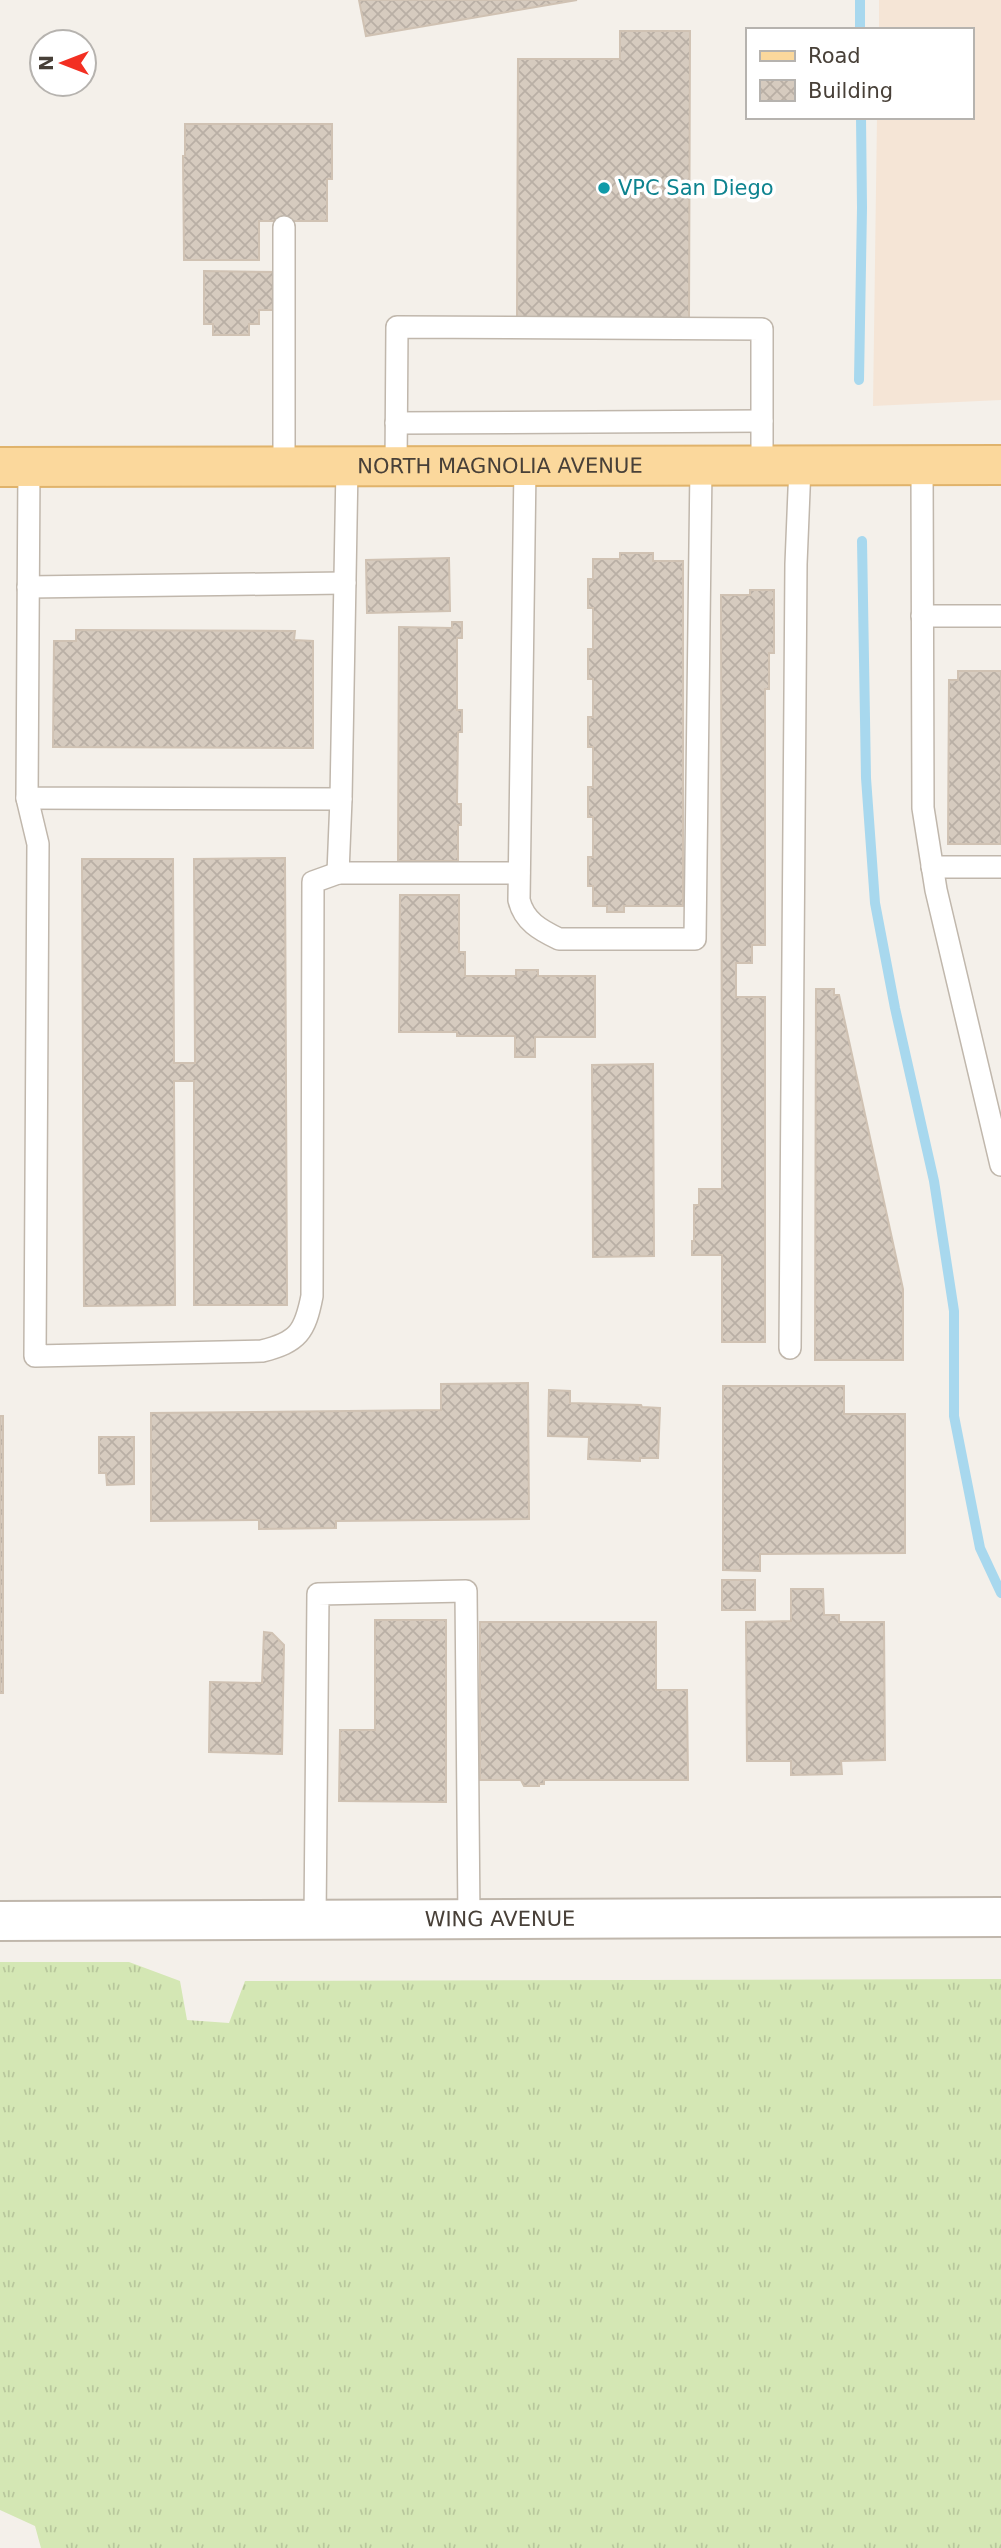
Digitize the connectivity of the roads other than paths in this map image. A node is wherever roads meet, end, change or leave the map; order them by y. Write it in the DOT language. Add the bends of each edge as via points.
graph roads {
  1 [pos="284,227"];
  2 [pos="762,421"];
  3 [pos="396,423"];
  4 [pos="922,465"];
  5 [pos="1001,465"];
  6 [pos="762,466"];
  7 [pos="800,466"];
  8 [pos="14,467"];
  9 [pos="284,467"];
  10 [pos="347,467"];
  11 [pos="396,467"];
  12 [pos="525,467"];
  13 [pos="701,467"];
  14 [pos="345,583"];
  15 [pos="28,587"];
  16 [pos="922,616"];
  17 [pos="1001,616"];
  18 [pos="27,798"];
  19 [pos="341,799"];
  20 [pos="932,867"];
  21 [pos="1001,867"];
  22 [pos="338,873"];
  23 [pos="519,873"];
  24 [pos="1001,1165"];
  25 [pos="790,1348"];
  26 [pos="1001,1917"];
  27 [pos="468,1919"];
  28 [pos="315,1920"];
  29 [pos="0,1921"];
  1 -- 9 [label="lane"];
  2 -- 3 [label="lane"];
  2 -- 3 [label="lane" via="762,329 397,327"];
  2 -- 6 [label="lane"];
  3 -- 11 [label="lane"];
  4 -- 5 [label="main road, NORTH MAGNOLIA AVENUE"];
  4 -- 7 [label="main road, NORTH MAGNOLIA AVENUE"];
  4 -- 16 [label="lane"];
  6 -- 7 [label="main road, NORTH MAGNOLIA AVENUE"];
  6 -- 13 [label="main road, NORTH MAGNOLIA AVENUE"];
  7 -- 25 [label="lane"];
  8 -- 9 [label="main road, NORTH MAGNOLIA AVENUE"];
  8 -- 15 [label="lane"];
  9 -- 10 [label="main road, NORTH MAGNOLIA AVENUE"];
  10 -- 11 [label="main road, NORTH MAGNOLIA AVENUE"];
  10 -- 14 [label="lane"];
  11 -- 12 [label="main road, NORTH MAGNOLIA AVENUE"];
  12 -- 13 [label="main road, NORTH MAGNOLIA AVENUE"];
  12 -- 23 [label="lane"];
  13 -- 23 [label="lane" via="695,939 559,939 541,931 522,913"];
  14 -- 15 [label="lane"];
  14 -- 19 [label="lane"];
  15 -- 18 [label="lane"];
  16 -- 17 [label="lane"];
  16 -- 20 [label="lane" via="923,808"];
  18 -- 19 [label="lane"];
  18 -- 22 [label="lane" via="38,844 36,1356 262,1351 295,1339 303,1328 312,1296 313,882"];
  19 -- 22 [label="lane"];
  20 -- 21 [label="lane"];
  20 -- 24 [label="lane"];
  22 -- 23 [label="lane"];
  26 -- 27 [label="street, WING AVENUE"];
  27 -- 28 [label="street, WING AVENUE"];
  27 -- 28 [label="lane" via="466,1591 318,1594"];
  28 -- 29 [label="street, WING AVENUE"];
}
